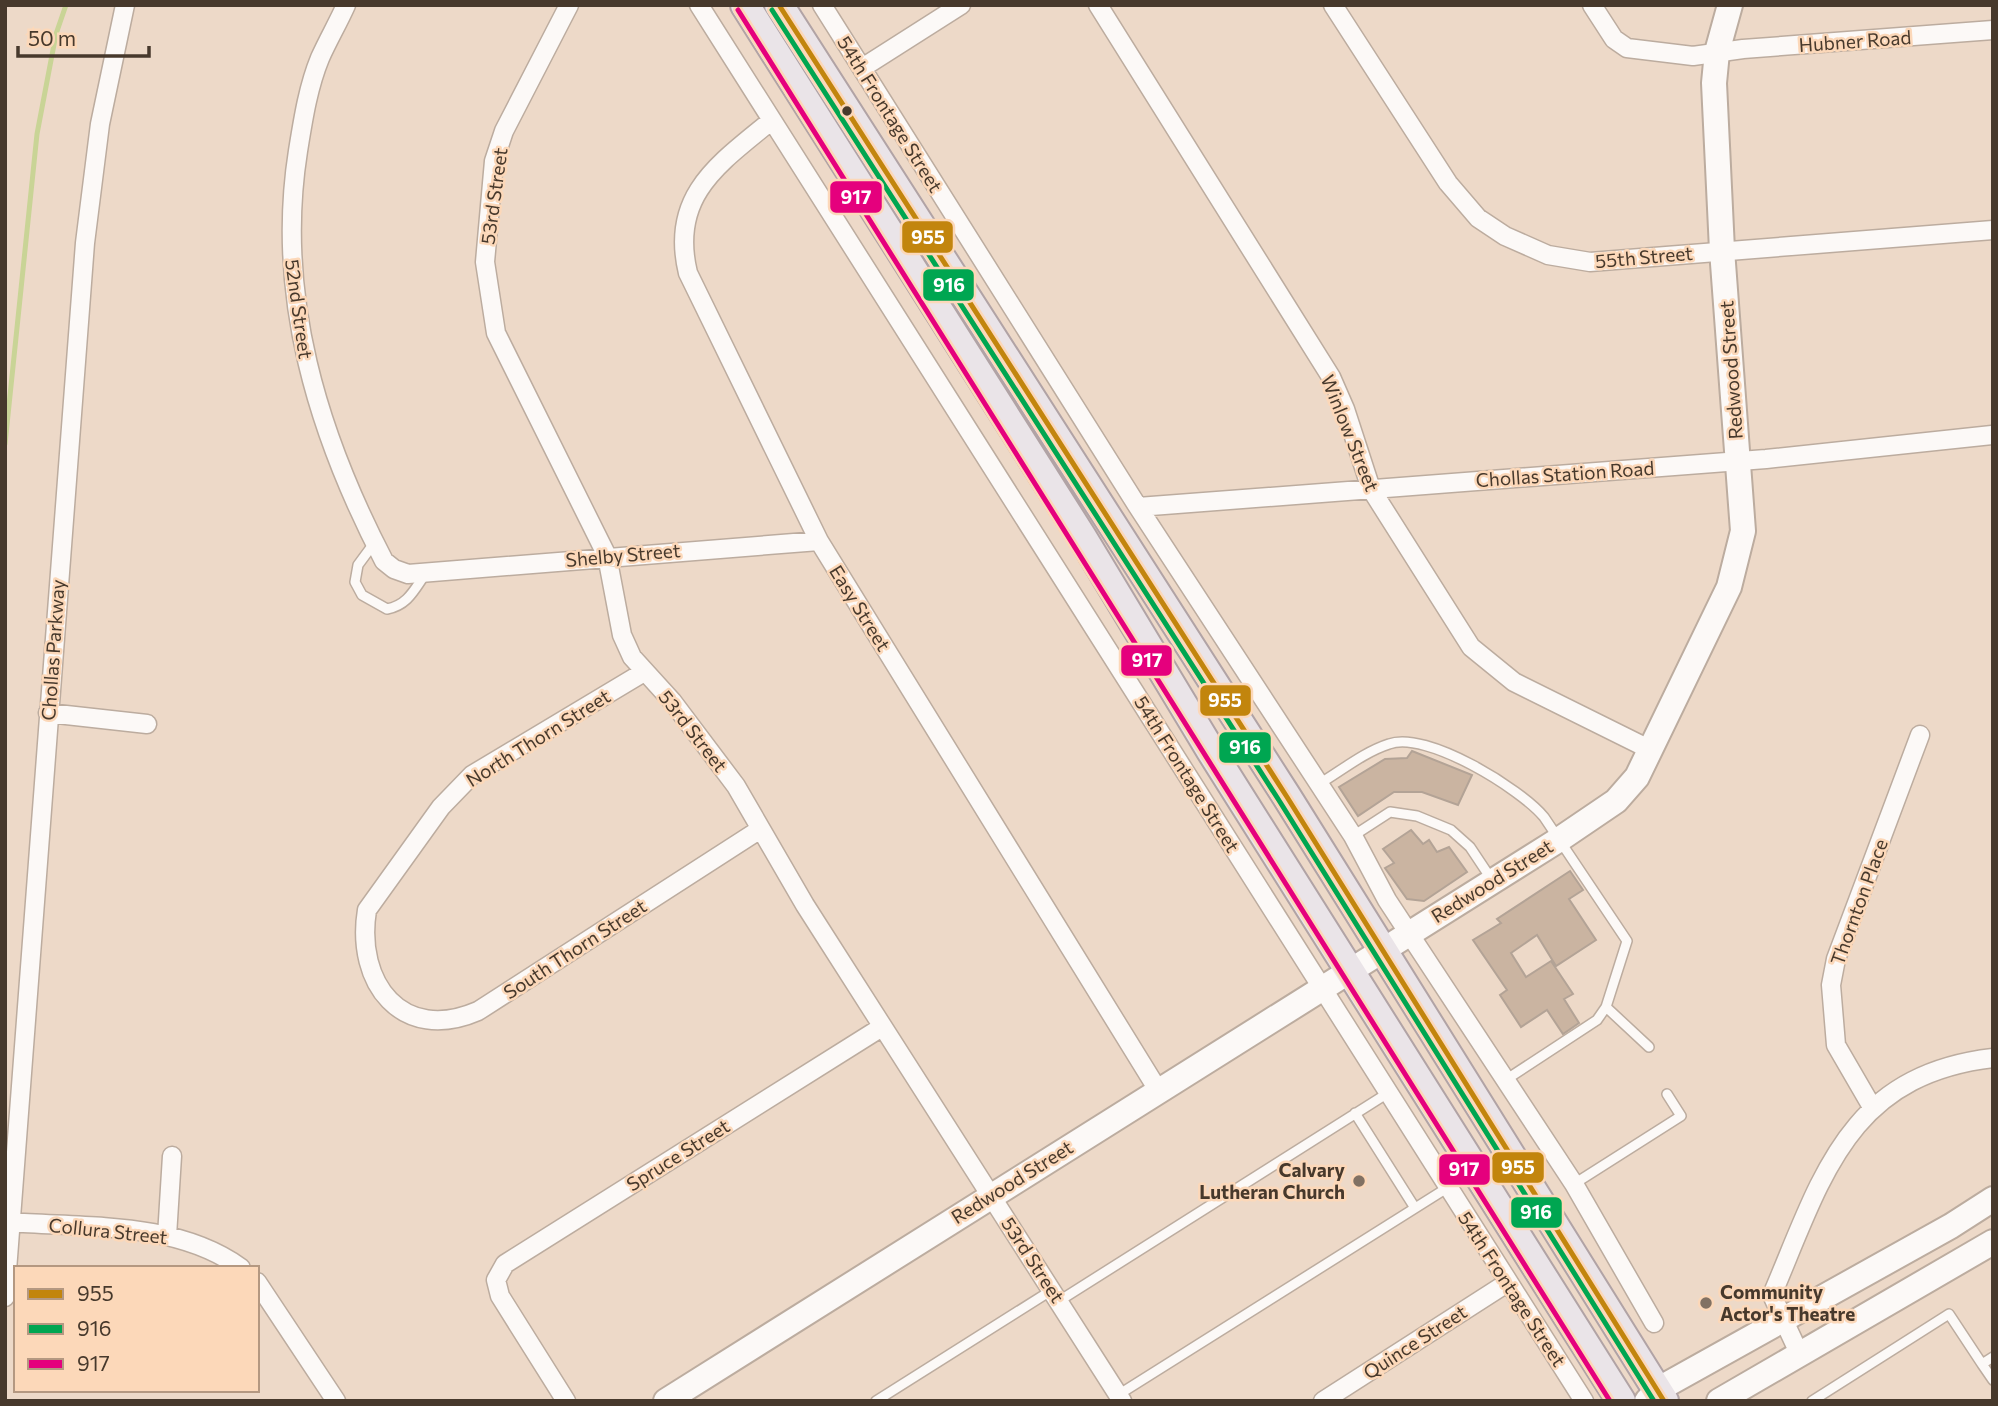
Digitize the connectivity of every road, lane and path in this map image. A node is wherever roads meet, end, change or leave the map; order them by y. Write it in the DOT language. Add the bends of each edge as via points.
graph roads {
  1 [pos="125,5"];
  2 [pos="346,5"];
  3 [pos="569,5"];
  4 [pos="699,5"];
  5 [pos="745,5"];
  6 [pos="779,5"];
  7 [pos="821,5"];
  8 [pos="961,5"];
  9 [pos="1097,5"];
  10 [pos="1333,5"];
  11 [pos="1592,5"];
  12 [pos="1730,5"];
  13 [pos="1993,30"];
  14 [pos="1717,52"];
  15 [pos="862,68"];
  16 [pos="772,120"];
  17 [pos="1993,230"];
  18 [pos="1722,250"];
  19 [pos="1992,435"];
  20 [pos="1737,462"];
  21 [pos="1371,489"];
  22 [pos="1138,507"];
  23 [pos="819,541"];
  24 [pos="375,542"];
  25 [pos="607,556"];
  26 [pos="426,572"];
  27 [pos="645,672"];
  28 [pos="48,713"];
  29 [pos="147,724"];
  30 [pos="1920,735"];
  31 [pos="1651,750"];
  32 [pos="1319,784"];
  33 [pos="759,830"];
  34 [pos="1353,836"];
  35 [pos="1560,839"];
  36 [pos="1493,881"];
  37 [pos="1409,932"];
  38 [pos="1382,948"];
  39 [pos="1349,970"];
  40 [pos="1321,988"];
  41 [pos="383,995"];
  42 [pos="1606,1007"];
  43 [pos="882,1027"];
  44 [pos="1649,1047"];
  45 [pos="1993,1058"];
  46 [pos="1507,1079"];
  47 [pos="1158,1090"];
  48 [pos="1388,1093"];
  49 [pos="1667,1094"];
  50 [pos="1872,1107"];
  51 [pos="1355,1113"];
  52 [pos="172,1157"];
  53 [pos="1574,1184"];
  54 [pos="1447,1188"];
  55 [pos="991,1194"];
  56 [pos="1993,1199"];
  57 [pos="1415,1208"];
  58 [pos="10,1222"];
  59 [pos="167,1236"];
  60 [pos="1993,1242"];
  61 [pos="238,1266"];
  62 [pos="1507,1283"];
  63 [pos="259,1285"];
  64 [pos="1056,1295"];
  65 [pos="5,1297"];
  66 [pos="1783,1320"];
  67 [pos="1654,1323"];
  68 [pos="1799,1353"];
  69 [pos="1993,1357"];
  70 [pos="1982,1364"];
  71 [pos="1993,1380"];
  72 [pos="1656,1397"];
  73 [pos="1120,1398"];
  74 [pos="336,1401"];
  75 [pos="566,1401"];
  76 [pos="666,1401"];
  77 [pos="876,1401"];
  78 [pos="1323,1401"];
  79 [pos="1584,1401"];
  80 [pos="1621,1401"];
  81 [pos="1718,1401"];
  82 [pos="1812,1401"];
  1 -- 28 [label="street, Chollas Parkway" via="100,124 85,243"];
  2 -- 24 [label="street, 52nd Street" via="320,59 301,132 292,207 293,282 302,345 318,406"];
  3 -- 25 [label="street, 53rd Street" via="504,131 494,161 485,262 496,333"];
  4 -- 16 [label="street, 54th Frontage Street"];
  5 -- 39 [label="main road"];
  6 -- 38 [label="main road"];
  7 -- 15 [label="street, 54th Frontage Street"];
  8 -- 15 [label="street"];
  9 -- 21 [label="street, Winlow Street" via="1331,377"];
  10 -- 18 [label="street, 55th Street" via="1448,183 1478,218 1505,236 1548,255 1590,262"];
  11 -- 14 [label="street, Hubner Road" via="1614,39 1627,48 1693,56"];
  12 -- 14 [label="street, Redwood Street"];
  13 -- 14 [label="street, Hubner Road"];
  14 -- 18 [label="street, Redwood Street" via="1714,83"];
  15 -- 22 [label="street, 54th Frontage Street"];
  16 -- 23 [label="street, Easy Street" via="699,186 686,217 684,259 693,286"];
  16 -- 40 [label="street, 54th Frontage Street"];
  17 -- 18 [label="street, 55th Street"];
  18 -- 20 [label="street, Redwood Street"];
  19 -- 20 [label="street, Chollas Station Road"];
  20 -- 21 [label="street, Chollas Station Road"];
  20 -- 31 [label="street, Redwood Street" via="1743,531 1729,587"];
  21 -- 22 [label="street, Chollas Station Road"];
  21 -- 31 [label="street, Winlow Street" via="1471,646 1514,682"];
  22 -- 32 [label="street, 54th Frontage Street"];
  23 -- 25 [label="street, Shelby Street"];
  23 -- 47 [label="street, Easy Street"];
  24 -- 26 [label="street, 52nd Street" via="384,561 394,569 408,574"];
  24 -- 26 [label="lane" via="358,565 355,582 362,595 387,610 407,602"];
  25 -- 26 [label="street, Shelby Street"];
  25 -- 27 [label="street, 53rd Street" via="622,635"];
  27 -- 33 [label="street, 53rd Street" via="736,786"];
  27 -- 41 [label="street, North Thorn Street" via="472,775 441,807 367,910 366,956"];
  28 -- 29 [label="street"];
  28 -- 58 [label="street, Chollas Parkway"];
  30 -- 50 [label="street, Thornton Place" via="1836,959 1831,985 1836,1045"];
  31 -- 35 [label="street, Redwood Street" via="1637,777 1616,801"];
  32 -- 34 [label="street, 54th Frontage Street"];
  32 -- 35 [label="lane" via="1391,742 1426,745 1505,783 1534,805"];
  33 -- 41 [label="street, South Thorn Street" via="458,1020 430,1020 404,1011"];
  33 -- 43 [label="street, 53rd Street"];
  34 -- 36 [label="lane" via="1390,812 1417,816 1451,830 1470,847"];
  34 -- 37 [label="street, 54th Frontage Street"];
  35 -- 36 [label="street, Redwood Street"];
  35 -- 42 [label="lane" via="1627,941"];
  36 -- 37 [label="street, Redwood Street"];
  37 -- 38 [label="street, Redwood Street"];
  37 -- 46 [label="street, 54th Frontage Street"];
  38 -- 39 [label="street, Redwood Street"];
  38 -- 72 [label="main road"];
  39 -- 40 [label="street, Redwood Street"];
  39 -- 80 [label="main road"];
  40 -- 47 [label="street, Redwood Street"];
  40 -- 48 [label="street, 54th Frontage Street"];
  42 -- 44 [label="lane"];
  42 -- 46 [label="lane" via="1597,1020"];
  43 -- 55 [label="street, 53rd Street"];
  43 -- 75 [label="street, Spruce Street" via="505,1264 496,1280 500,1297"];
  45 -- 50 [label="street" via="1963,1062 1914,1080"];
  46 -- 53 [label="street, 54th Frontage Street"];
  47 -- 55 [label="street, Redwood Street"];
  48 -- 51 [label="lane"];
  48 -- 54 [label="street, 54th Frontage Street"];
  49 -- 53 [label="lane" via="1681,1116"];
  50 -- 66 [label="street" via="1828,1165 1772,1295"];
  51 -- 57 [label="lane"];
  51 -- 64 [label="lane"];
  52 -- 59 [label="street"];
  53 -- 67 [label="street, 54th Frontage Street"];
  54 -- 57 [label="lane"];
  54 -- 62 [label="street, 54th Frontage Street"];
  55 -- 64 [label="street, 53rd Street"];
  55 -- 76 [label="street, Redwood Street"];
  56 -- 66 [label="street"];
  57 -- 73 [label="lane"];
  58 -- 59 [label="street, Collura Street"];
  58 -- 65 [label="street, Chollas Parkway"];
  59 -- 61 [label="street, Collura Street" via="212,1250"];
  60 -- 68 [label="street"];
  62 -- 78 [label="street, Quince Street"];
  62 -- 79 [label="street, 54th Frontage Street"];
  63 -- 74 [label="street"];
  64 -- 73 [label="street, 53rd Street"];
  64 -- 77 [label="lane"];
  66 -- 68 [label="street"];
  66 -- 72 [label="street"];
  68 -- 81 [label="street"];
  69 -- 70 [label="lane"];
  70 -- 71 [label="lane"];
  70 -- 82 [label="lane" via="1949,1314"];
}
